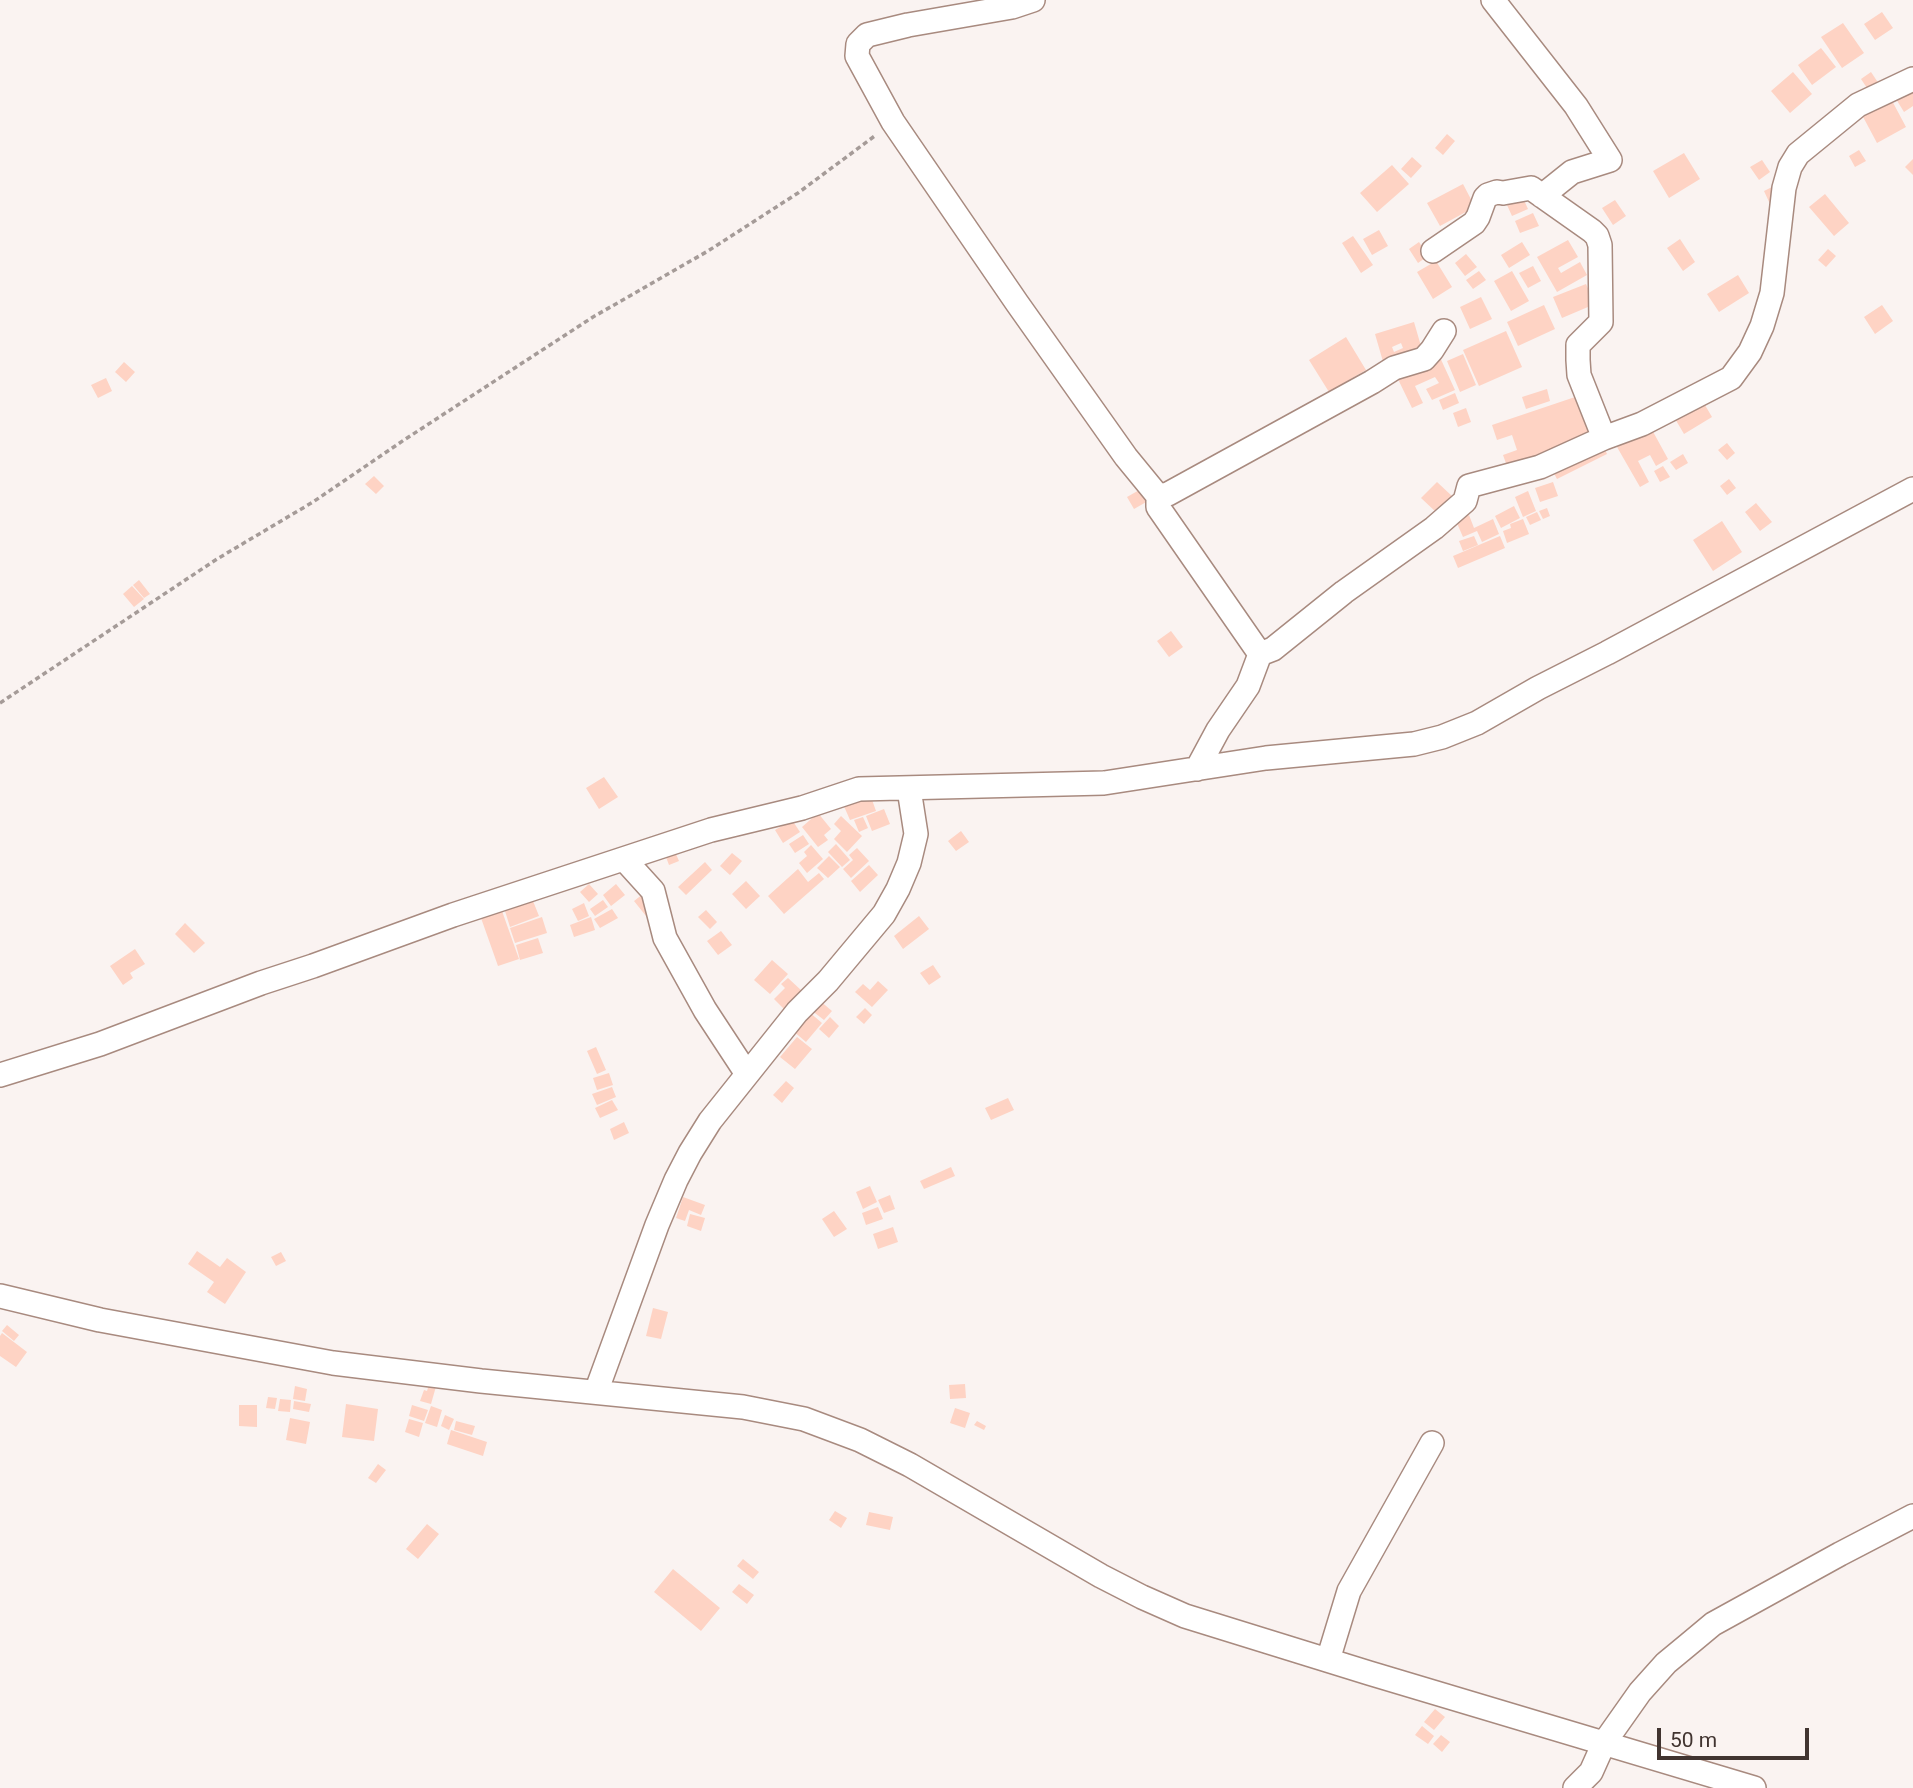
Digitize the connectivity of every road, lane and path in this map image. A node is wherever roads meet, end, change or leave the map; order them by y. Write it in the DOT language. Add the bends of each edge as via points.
graph roads {
  1 [pos="1032,0"];
  2 [pos="1493,0"];
  3 [pos="1913,79"];
  4 [pos="893,122"];
  5 [pos="1542,196"];
  6 [pos="1433,251"];
  7 [pos="1444,331"];
  8 [pos="1604,438"];
  9 [pos="1913,489"];
  10 [pos="1157,496"];
  11 [pos="1260,654"];
  12 [pos="0,703"];
  13 [pos="1197,769"];
  14 [pos="909,789"];
  15 [pos="624,859"];
  16 [pos="747,1074"];
  17 [pos="0,1075"];
  18 [pos="0,1296"];
  19 [pos="596,1392"];
  20 [pos="1432,1443"];
  21 [pos="1913,1516"];
  22 [pos="1328,1660"];
  23 [pos="1604,1743"];
  24 [pos="1575,1788"];
  25 [pos="1754,1788"];
  1 -- 4 [label="street" via="861,39 857,55"];
  2 -- 5 [label="street" via="1576,106 1610,160 1572,173"];
  3 -- 8 [label="street" via="1857,105 1798,154 1790,167 1772,293 1762,326 1731,378 1642,424"];
  4 -- 10 [label="street" via="1032,325"];
  4 -- 12 [label="path" via="798,193 593,317"];
  5 -- 6 [label="street" via="1531,188 1488,195 1474,223"];
  5 -- 8 [label="street" via="1592,230 1600,245 1601,322 1578,345 1578,360 1579,375"];
  7 -- 10 [label="street" via="1424,359 1394,368"];
  8 -- 11 [label="street" via="1540,467 1469,486 1465,501 1434,528 1273,649"];
  9 -- 13 [label="street" via="1477,723 1442,737"];
  10 -- 11 [label="street" via="1158,507"];
  11 -- 13 [label="street" via="1248,686"];
  13 -- 14 [label="street" via="1104,783"];
  14 -- 15 [label="street" via="859,789"];
  14 -- 16 [label="street" via="916,834 898,889 884,914"];
  15 -- 16 [label="street" via="653,891 665,938"];
  15 -- 17 [label="street"];
  16 -- 19 [label="street" via="710,1121 676,1180"];
  18 -- 19 [label="street" via="100,1320 333,1363"];
  19 -- 22 [label="street" via="743,1407 804,1419 910,1465 1142,1597 1185,1616"];
  20 -- 22 [label="street" via="1349,1591"];
  21 -- 23 [label="street" via="1713,1624 1666,1663"];
  22 -- 23 [label="street"];
  23 -- 24 [label="street" via="1591,1772"];
  23 -- 25 [label="street"];
}
